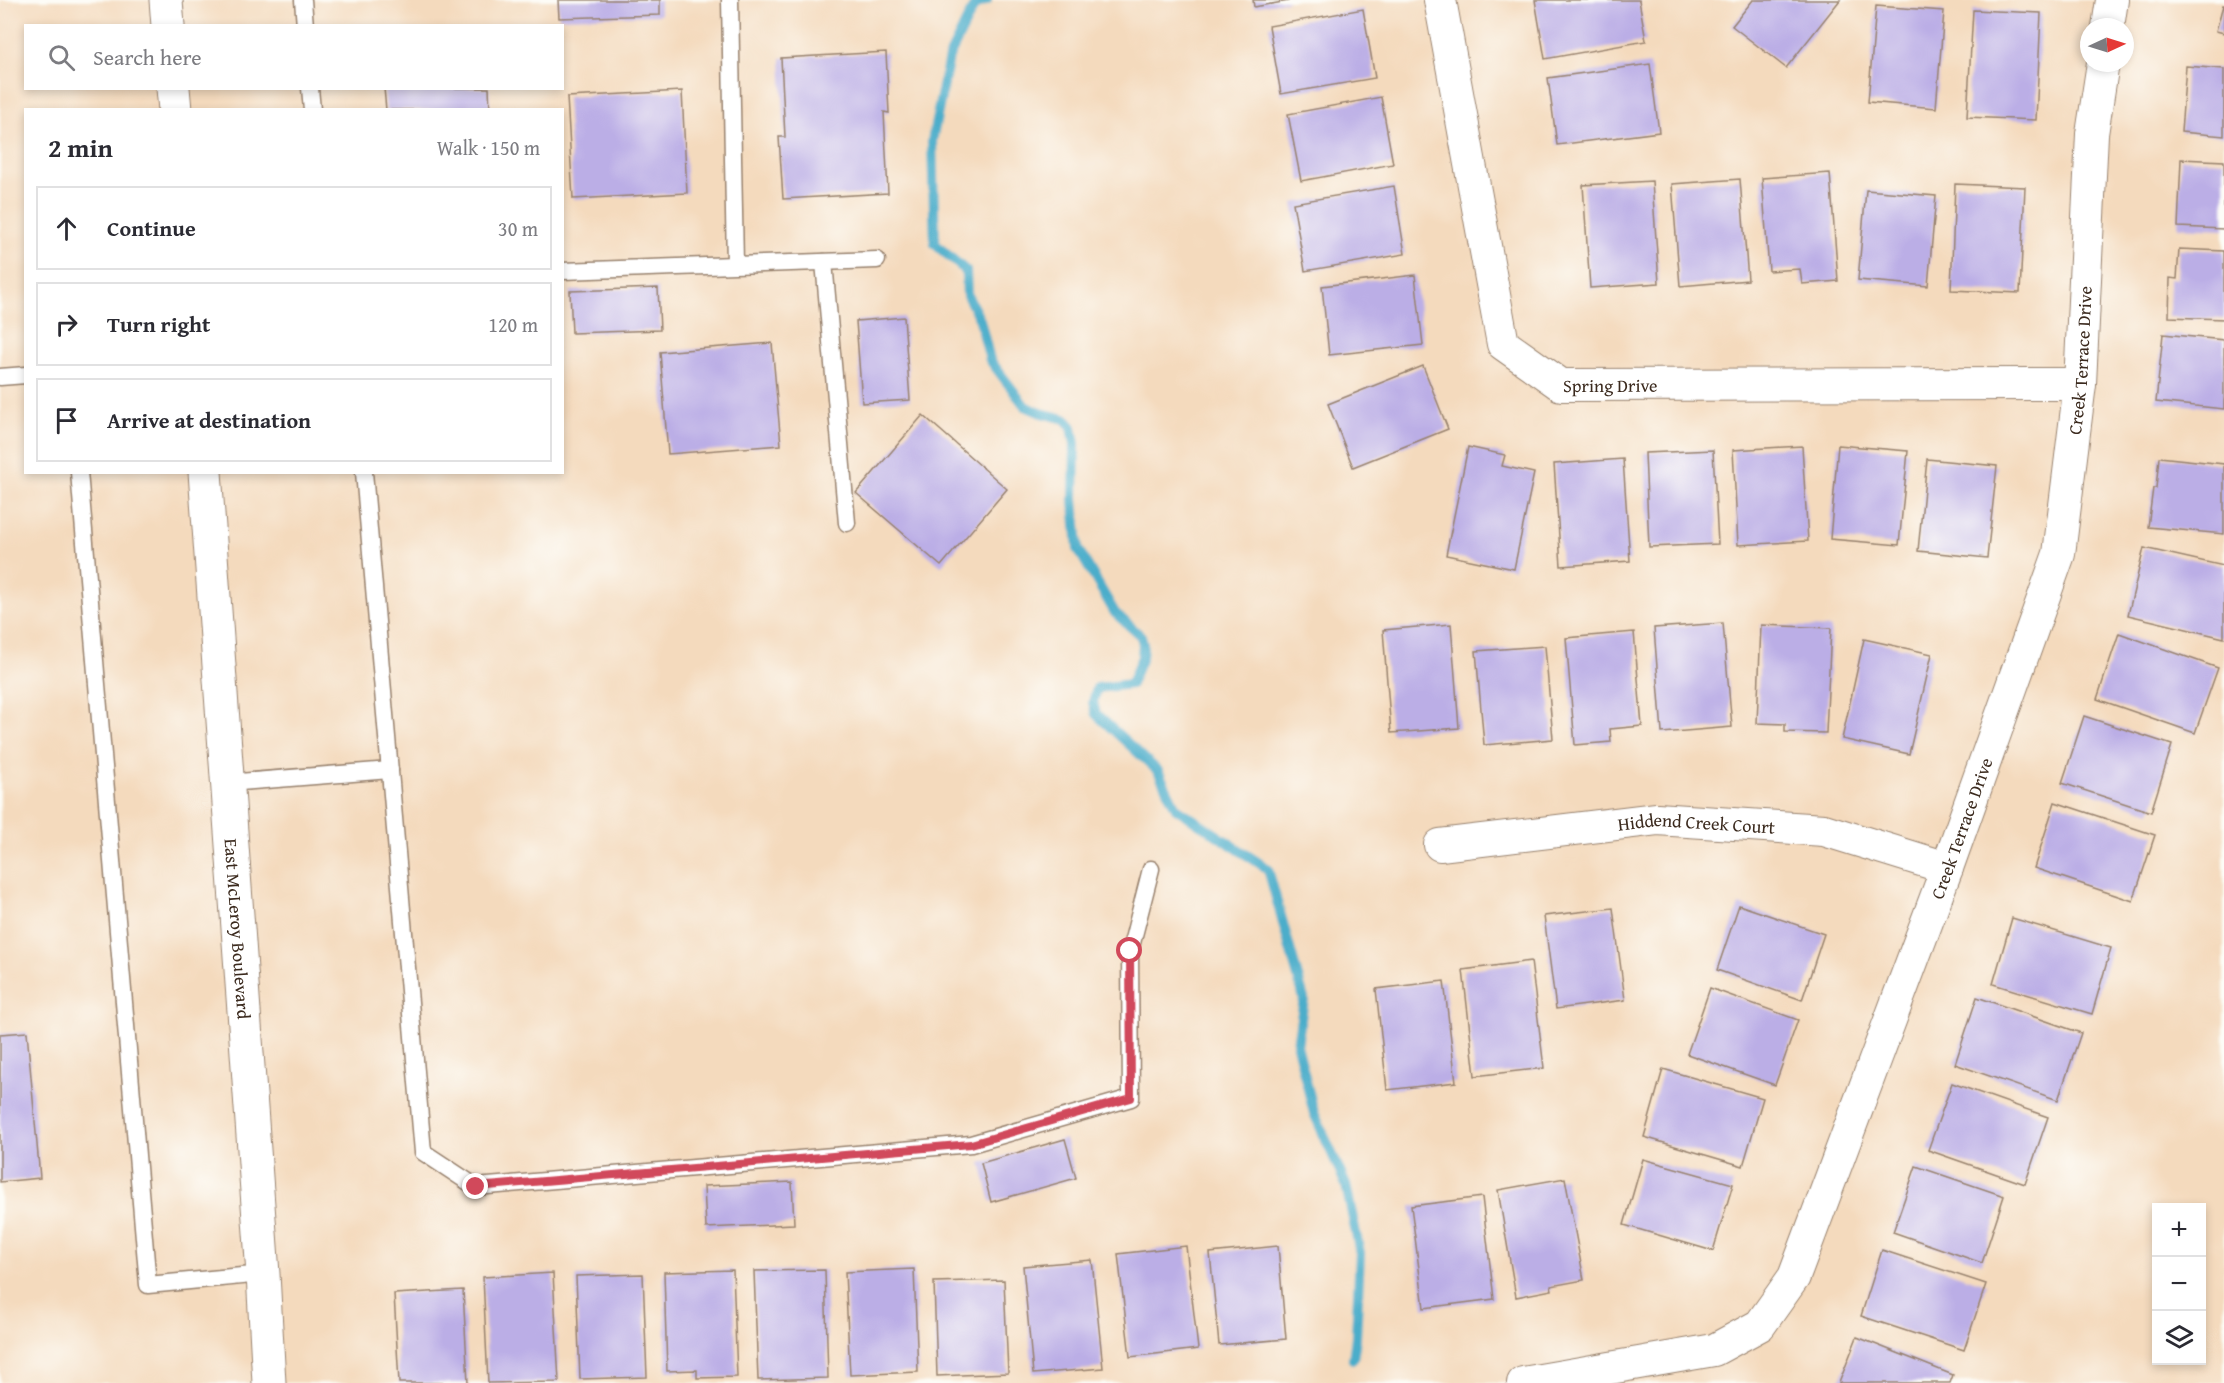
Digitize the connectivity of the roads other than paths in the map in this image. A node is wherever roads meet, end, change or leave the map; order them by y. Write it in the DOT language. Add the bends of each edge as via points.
graph roads {
  1 [pos="166,0"];
  2 [pos="303,0"];
  3 [pos="730,0"];
  4 [pos="1440,0"];
  5 [pos="2112,0"];
  6 [pos="2109,18"];
  7 [pos="168,24"];
  8 [pos="305,24"];
  9 [pos="2102,72"];
  10 [pos="173,90"];
  11 [pos="310,90"];
  12 [pos="175,108"];
  13 [pos="312,108"];
  14 [pos="877,260"];
  15 [pos="824,262"];
  16 [pos="735,264"];
  17 [pos="564,272"];
  18 [pos="24,375"];
  19 [pos="0,377"];
  20 [pos="2080,384"];
  21 [pos="79,474"];
  22 [pos="205,474"];
  23 [pos="364,474"];
  24 [pos="847,523"];
  25 [pos="390,770"];
  26 [pos="227,783"];
  27 [pos="1440,845"];
  28 [pos="1947,868"];
  29 [pos="1151,869"];
  30 [pos="263,1274"];
  31 [pos="268,1383"];
  32 [pos="1523,1383"];
  1 -- 7 [label="main road"];
  2 -- 8 [label="lane"];
  3 -- 16 [label="lane"];
  4 -- 20 [label="street, Spring Drive" via="1503,345 1561,385"];
  5 -- 6 [label="street"];
  9 -- 20 [label="street, Creek Terrace Drive" via="2092,134"];
  10 -- 12 [label="main road"];
  11 -- 13 [label="lane"];
  14 -- 15 [label="lane"];
  15 -- 16 [label="lane"];
  15 -- 24 [label="lane"];
  16 -- 17 [label="lane"];
  18 -- 19 [label="lane"];
  20 -- 28 [label="street, Creek Terrace Drive" via="2059,554"];
  21 -- 30 [label="lane" via="148,1285"];
  22 -- 26 [label="main road, East McLeroy Boulevard"];
  23 -- 25 [label="lane"];
  25 -- 26 [label="lane"];
  25 -- 29 [label="lane" via="423,1152 476,1187 971,1144 1131,1098 1130,951"];
  26 -- 30 [label="main road, East McLeroy Boulevard"];
  27 -- 28 [label="street, Hiddend Creek Court" via="1657,819 1824,830"];
  28 -- 32 [label="street, Creek Terrace Drive" via="1794,1277 1760,1325 1714,1350"];
  30 -- 31 [label="main road, East McLeroy Boulevard"];
}
